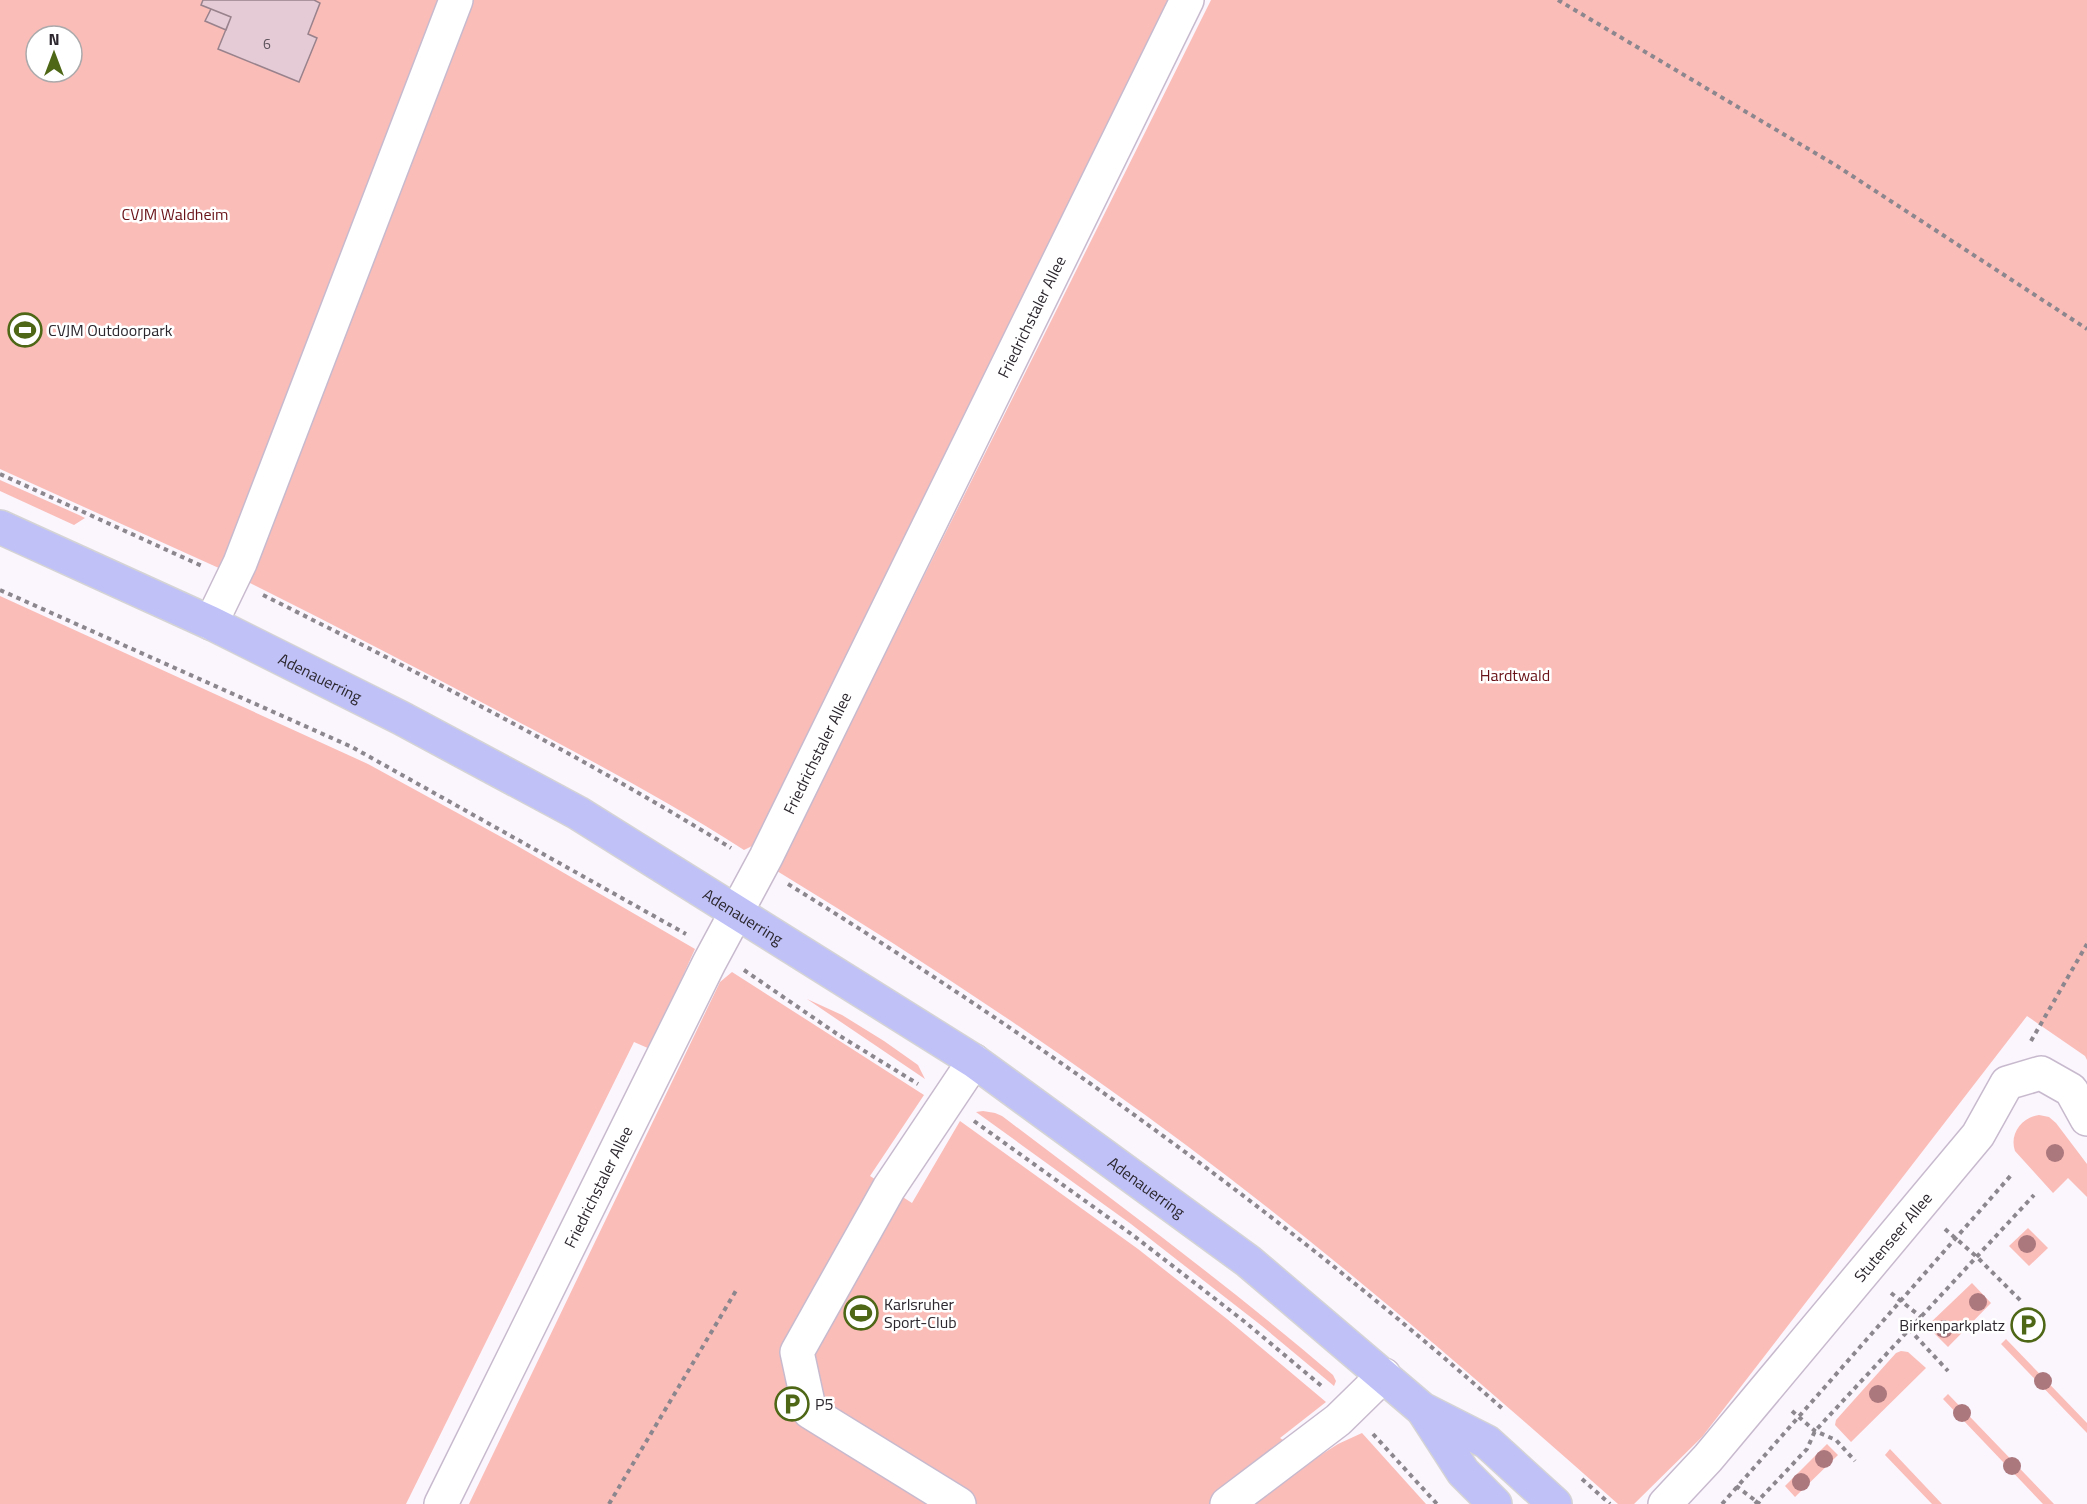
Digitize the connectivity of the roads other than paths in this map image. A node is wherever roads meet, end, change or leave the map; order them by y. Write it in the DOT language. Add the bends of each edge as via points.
graph roads {
  1 [pos="456,0"];
  2 [pos="1187,0"];
  3 [pos="0,527"];
  4 [pos="211,623"];
  5 [pos="736,913"];
  6 [pos="974,1061"];
  7 [pos="2087,1119"];
  8 [pos="1384,1375"];
  9 [pos="1422,1409"];
  10 [pos="441,1504"];
  11 [pos="958,1504"];
  12 [pos="1227,1504"];
  13 [pos="1495,1504"];
  14 [pos="1555,1504"];
  15 [pos="1665,1504"];
  1 -- 4 [label="lane" via="232,580"];
  2 -- 5 [label="lane, Friedrichstaler Allee"];
  3 -- 4 [label="main road, Adenauerring"];
  4 -- 5 [label="main road, Adenauerring" via="578,813"];
  5 -- 6 [label="main road, Adenauerring"];
  5 -- 10 [label="lane, Friedrichstaler Allee"];
  6 -- 8 [label="main road, Adenauerring" via="1248,1262"];
  6 -- 11 [label="lane" via="889,1188 796,1352 810,1412"];
  7 -- 15 [label="lane, Stutenseer Allee" via="2071,1090 2041,1073 2007,1083 1978,1135 1708,1458"];
  8 -- 9 [label="main road, Adenauerring"];
  8 -- 12 [label="lane" via="1350,1410"];
  9 -- 13 [label="main road, Adenauerring" via="1463,1472"];
  9 -- 14 [label="main road, Adenauerring" via="1486,1442"];
}
